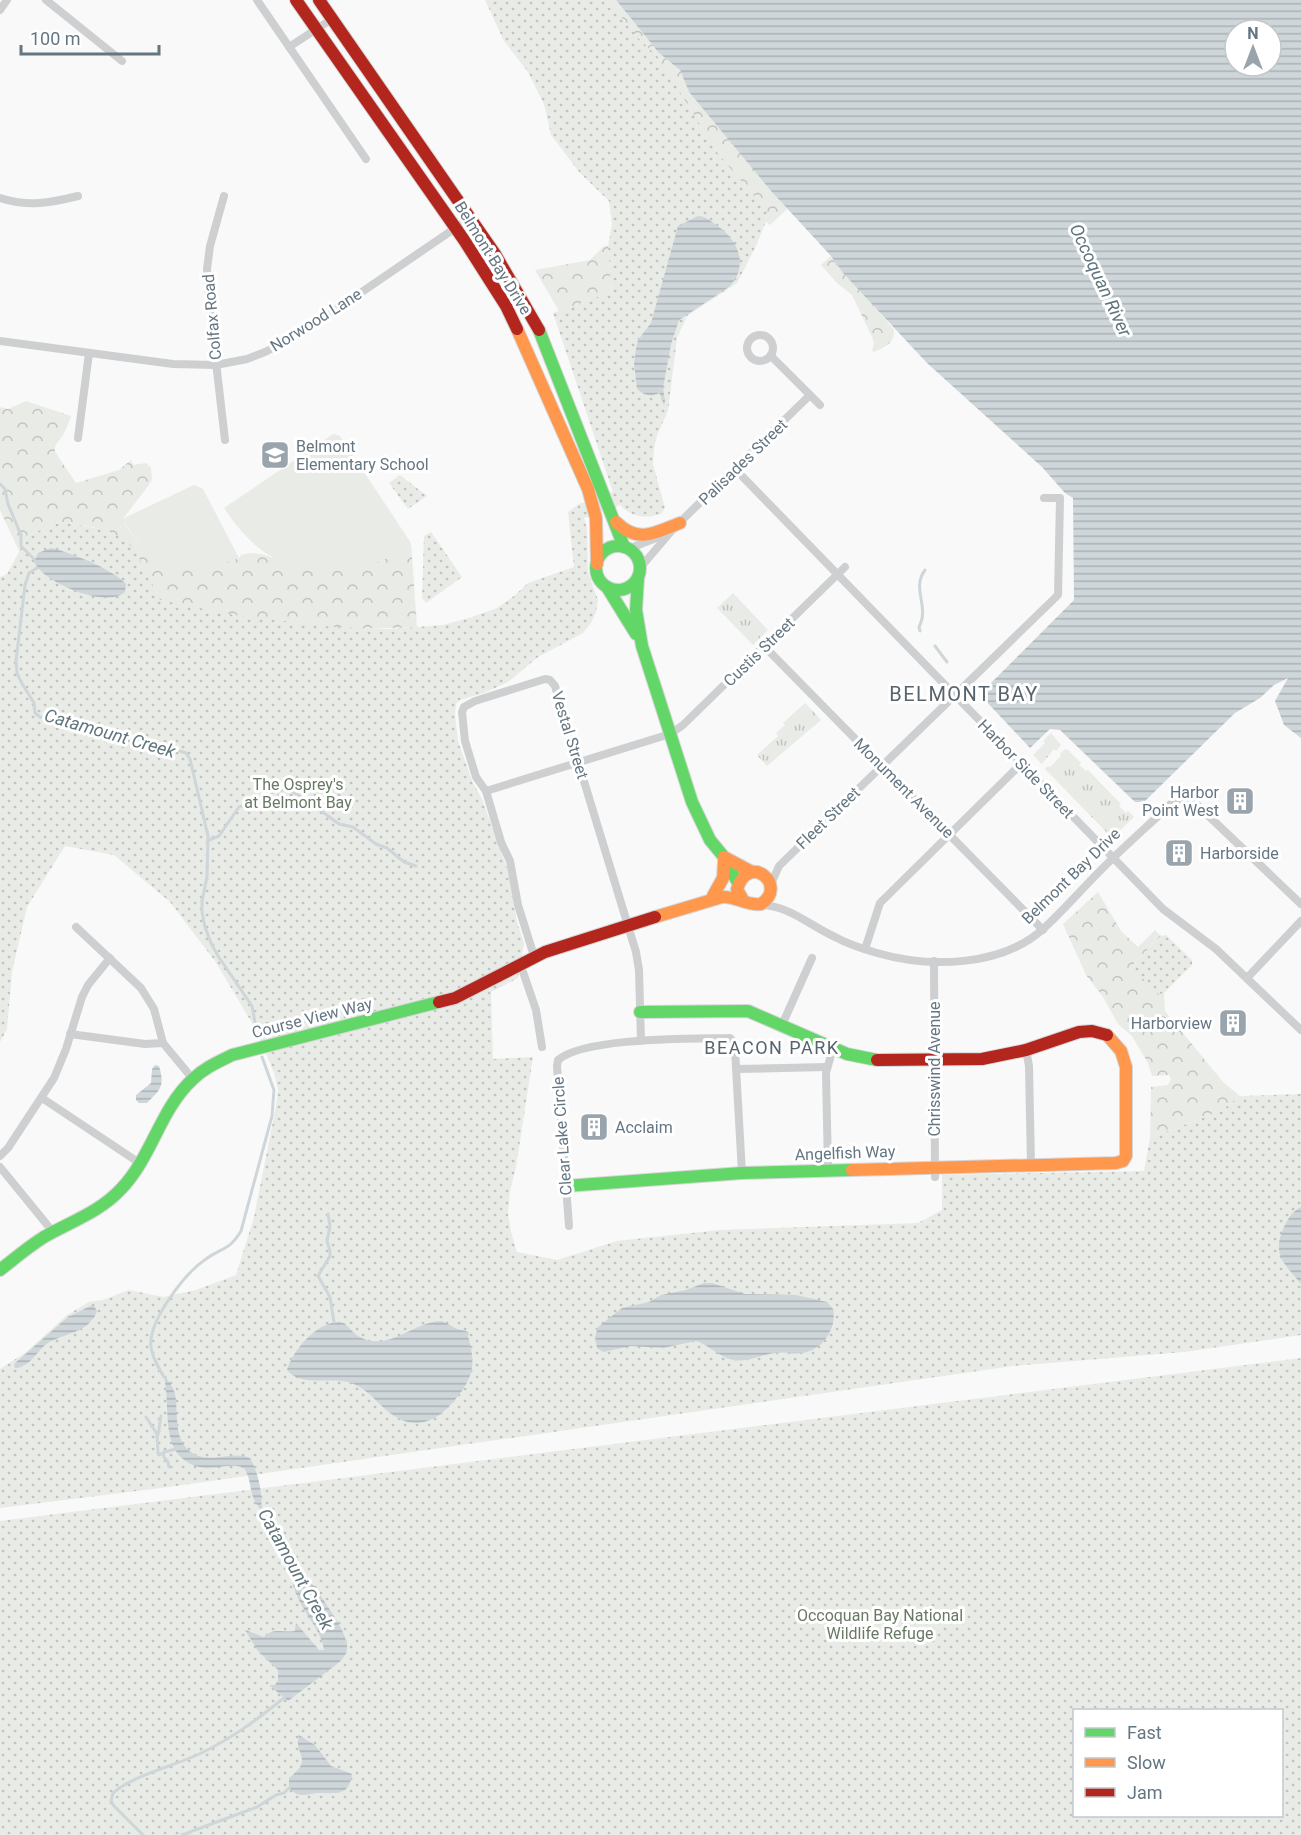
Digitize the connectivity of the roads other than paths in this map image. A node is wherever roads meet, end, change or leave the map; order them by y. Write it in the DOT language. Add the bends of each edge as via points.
graph roads {
  1 [pos="8,0"];
  2 [pos="46,0"];
  3 [pos="257,0"];
  4 [pos="296,0"];
  5 [pos="319,0"];
  6 [pos="0,10"];
  7 [pos="332,19"];
  8 [pos="316,29"];
  9 [pos="289,47"];
  10 [pos="122,61"];
  11 [pos="366,159"];
  12 [pos="78,196"];
  13 [pos="224,196"];
  14 [pos="0,198"];
  15 [pos="470,218"];
  16 [pos="456,228"];
  17 [pos="0,341"];
  18 [pos="88,353"];
  19 [pos="771,356"];
  20 [pos="216,365"];
  21 [pos="810,395"];
  22 [pos="820,405"];
  23 [pos="78,438"];
  24 [pos="225,440"];
  25 [pos="736,470"];
  26 [pos="1044,498"];
  27 [pos="611,513"];
  28 [pos="677,526"];
  29 [pos="626,548"];
  30 [pos="597,564"];
  31 [pos="845,567"];
  32 [pos="639,573"];
  33 [pos="837,574"];
  34 [pos="607,587"];
  35 [pos="642,646"];
  36 [pos="764,646"];
  37 [pos="955,696"];
  38 [pos="670,734"];
  39 [pos="579,762"];
  40 [pos="1021,764"];
  41 [pos="882,766"];
  42 [pos="486,790"];
  43 [pos="950,835"];
  44 [pos="724,857"];
  45 [pos="1112,858"];
  46 [pos="779,866"];
  47 [pos="755,872"];
  48 [pos="738,885"];
  49 [pos="771,887"];
  50 [pos="708,899"];
  51 [pos="743,900"];
  52 [pos="759,904"];
  53 [pos="1301,904"];
  54 [pos="787,909"];
  55 [pos="1301,921"];
  56 [pos="628,925"];
  57 [pos="76,927"];
  58 [pos="1043,930"];
  59 [pos="865,949"];
  60 [pos="534,956"];
  61 [pos="110,958"];
  62 [pos="812,958"];
  63 [pos="934,961"];
  64 [pos="520,963"];
  65 [pos="1247,978"];
  66 [pos="640,1012"];
  67 [pos="782,1025"];
  68 [pos="1301,1030"];
  69 [pos="70,1034"];
  70 [pos="640,1041"];
  71 [pos="163,1043"];
  72 [pos="542,1047"];
  73 [pos="833,1048"];
  74 [pos="1026,1050"];
  75 [pos="934,1060"];
  76 [pos="826,1067"];
  77 [pos="736,1070"];
  78 [pos="192,1078"];
  79 [pos="42,1098"];
  80 [pos="0,1156"];
  81 [pos="141,1164"];
  82 [pos="1031,1165"];
  83 [pos="0,1167"];
  84 [pos="828,1170"];
  85 [pos="935,1172"];
  86 [pos="741,1173"];
  87 [pos="566,1186"];
  88 [pos="569,1226"];
  89 [pos="53,1232"];
  90 [pos="0,1270"];
  1 -- 6 [label="street"];
  2 -- 10 [label="street"];
  3 -- 9 [label="street"];
  4 -- 8 [label="street, Belmont Bay Drive"];
  5 -- 7 [label="street, Belmont Bay Drive"];
  7 -- 8 [label="street"];
  7 -- 15 [label="street, Belmont Bay Drive"];
  8 -- 9 [label="street"];
  8 -- 16 [label="street, Belmont Bay Drive"];
  9 -- 11 [label="street"];
  12 -- 14 [label="street" via="42,204"];
  13 -- 20 [label="street, Colfax Road" via="207,269"];
  15 -- 16 [label="street, Norwood Lane"];
  15 -- 27 [label="street, Belmont Bay Drive" via="537,326"];
  16 -- 20 [label="street, Norwood Lane" via="286,342 247,359"];
  16 -- 30 [label="street, Belmont Bay Drive" via="506,306 588,489 596,519"];
  17 -- 18 [label="street, Norwood Lane"];
  18 -- 20 [label="street, Norwood Lane" via="173,364"];
  18 -- 23 [label="street"];
  19 -- 21 [label="street"];
  20 -- 24 [label="street, Colfax Road"];
  21 -- 22 [label="street"];
  21 -- 25 [label="street, Palisades Street"];
  25 -- 28 [label="street, Palisades Street"];
  25 -- 33 [label="street, Harbor Side Street"];
  26 -- 37 [label="street, Fleet Street" via="1060,498 1058,595"];
  27 -- 28 [label="street" via="623,530 640,536"];
  27 -- 29 [label="street, Belmont Bay Drive"];
  28 -- 29 [label="street, Palisades Street"];
  28 -- 32 [label="street, Palisades Street"];
  29 -- 30 [label="street" via="607,550"];
  29 -- 32 [label="street, Belmont Bay Drive" via="638,558"];
  30 -- 34 [label="street, Belmont Bay Drive" via="597,574"];
  31 -- 33 [label="street, Custis Street"];
  32 -- 34 [label="street" via="624,590"];
  32 -- 35 [label="street, Belmont Bay Drive" via="636,610"];
  33 -- 36 [label="street, Custis Street"];
  33 -- 37 [label="street, Harbor Side Street"];
  34 -- 35 [label="street, Belmont Bay Drive"];
  35 -- 38 [label="street, Belmont Bay Drive"];
  36 -- 38 [label="street, Custis Street"];
  36 -- 41 [label="street, Monument Avenue"];
  37 -- 40 [label="street, Harbor Side Street"];
  37 -- 41 [label="street, Fleet Street"];
  38 -- 39 [label="street"];
  38 -- 44 [label="street, Belmont Bay Drive" via="697,816"];
  39 -- 42 [label="street"];
  39 -- 42 [label="street, Vestal Street" via="554,682 539,680 464,707 465,741 477,780"];
  39 -- 56 [label="street, Vestal Street"];
  40 -- 43 [label="street"];
  40 -- 45 [label="street, Harbor Side Street"];
  41 -- 43 [label="street, Monument Avenue"];
  41 -- 46 [label="street, Fleet Street"];
  42 -- 60 [label="street, Vestal Street" via="510,861 518,905"];
  43 -- 58 [label="street, Monument Avenue"];
  43 -- 59 [label="street" via="880,903"];
  44 -- 47 [label="street, Belmont Bay Drive"];
  44 -- 48 [label="street, Belmont Bay Drive"];
  44 -- 50 [label="street" via="723,878"];
  45 -- 53 [label="street, Belmont Bay Drive" via="1173,802 1188,799"];
  45 -- 58 [label="street, Belmont Bay Drive"];
  45 -- 65 [label="street, Harbor Side Street" via="1163,909"];
  46 -- 47 [label="street, Fleet Street"];
  46 -- 49 [label="street, Fleet Street"];
  47 -- 48 [label="street" via="742,876"];
  47 -- 49 [label="street, Belmont Bay Drive" via="765,875"];
  48 -- 50 [label="street, Course View Way"];
  48 -- 51 [label="street, Belmont Bay Drive"];
  49 -- 52 [label="street" via="767,899"];
  49 -- 54 [label="street, Belmont Bay Drive"];
  50 -- 51 [label="street, Course View Way"];
  50 -- 56 [label="street, Course View Way"];
  51 -- 52 [label="street, Belmont Bay Drive"];
  52 -- 54 [label="street, Belmont Bay Drive"];
  54 -- 59 [label="street, Belmont Bay Drive" via="834,937"];
  55 -- 65 [label="street"];
  56 -- 60 [label="street, Course View Way"];
  56 -- 66 [label="street" via="639,970"];
  57 -- 61 [label="street"];
  58 -- 63 [label="street, Belmont Bay Drive" via="993,956"];
  59 -- 63 [label="street, Belmont Bay Drive" via="898,958"];
  60 -- 64 [label="street, Course View Way"];
  61 -- 69 [label="street" via="88,985"];
  61 -- 71 [label="street" via="148,997"];
  62 -- 67 [label="street"];
  63 -- 75 [label="street, Chrisswind Avenue"];
  64 -- 72 [label="street" via="536,1010"];
  64 -- 78 [label="street, Course View Way" via="455,998 232,1055"];
  65 -- 68 [label="street, Harbor Side Street"];
  66 -- 67 [label="street" via="741,1010"];
  66 -- 70 [label="street"];
  67 -- 73 [label="street"];
  69 -- 71 [label="street"];
  69 -- 79 [label="street" via="61,1063"];
  70 -- 77 [label="street, Clear Lake Circle" via="730,1038 734,1042"];
  70 -- 87 [label="street, Clear Lake Circle" via="598,1045 558,1059"];
  71 -- 78 [label="street"];
  73 -- 75 [label="street" via="864,1059"];
  73 -- 76 [label="street"];
  74 -- 75 [label="street" via="975,1060"];
  74 -- 82 [label="street"];
  74 -- 82 [label="street, Angelfish Way" via="1079,1032 1099,1031 1110,1036 1126,1066 1125,1160"];
  75 -- 85 [label="street, Chrisswind Avenue"];
  76 -- 77 [label="street"];
  76 -- 84 [label="street"];
  77 -- 86 [label="street, Clear Lake Circle"];
  78 -- 81 [label="street, Course View Way" via="175,1099"];
  79 -- 80 [label="street"];
  79 -- 81 [label="street"];
  81 -- 89 [label="street, Course View Way" via="110,1200"];
  82 -- 85 [label="street, Angelfish Way"];
  83 -- 89 [label="street"];
  84 -- 85 [label="street, Angelfish Way"];
  84 -- 86 [label="street, Angelfish Way"];
  86 -- 87 [label="street, Angelfish Way"];
  87 -- 88 [label="street, Clear Lake Circle"];
  89 -- 90 [label="street, Course View Way"];
}
